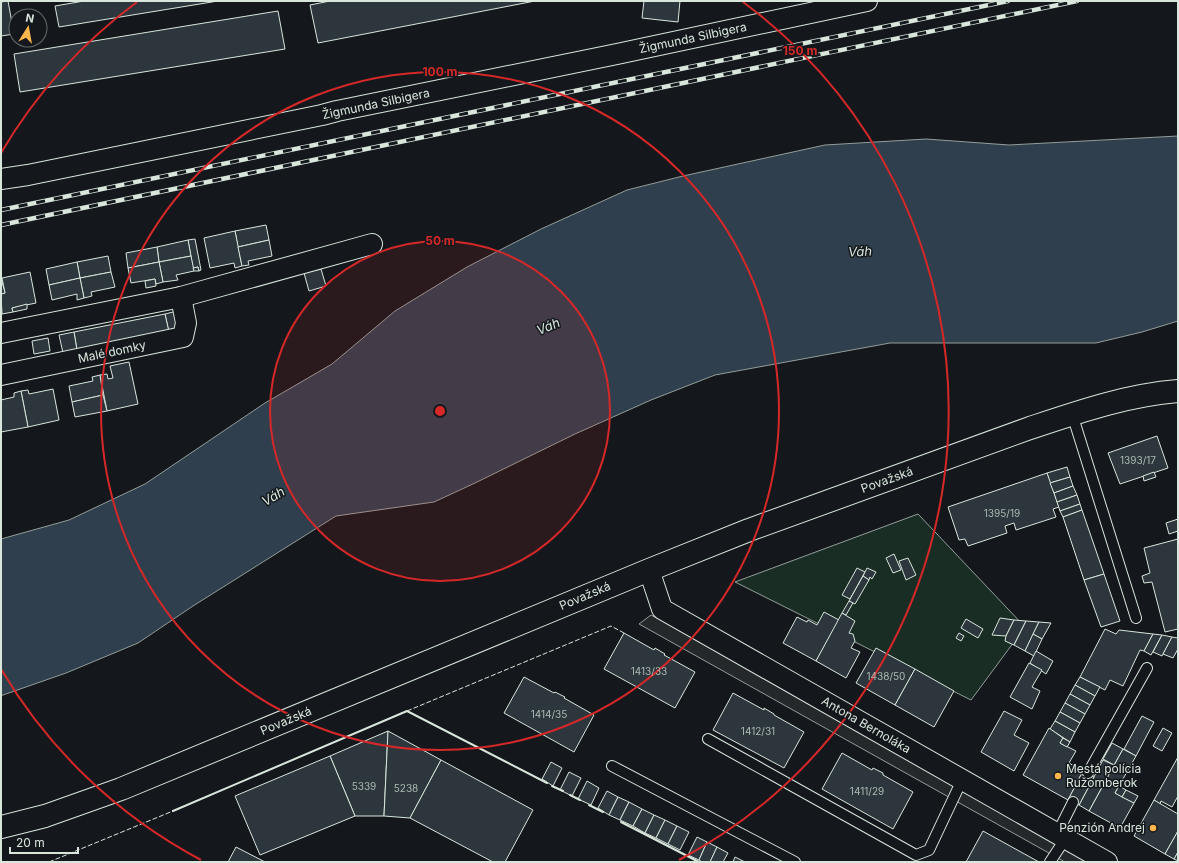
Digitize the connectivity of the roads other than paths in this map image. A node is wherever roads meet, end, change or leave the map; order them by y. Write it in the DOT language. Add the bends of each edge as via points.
graph roads {
  1 [pos="867,1"];
  2 [pos="1,179"];
  3 [pos="372,244"];
  4 [pos="181,298"];
  5 [pos="1,333"];
  6 [pos="1,375"];
  7 [pos="1178,391"];
  8 [pos="1072,414"];
  9 [pos="649,570"];
  10 [pos="1136,618"];
  11 [pos="1148,668"];
  12 [pos="708,739"];
  13 [pos="612,766"];
  14 [pos="1088,774"];
  15 [pos="962,780"];
  16 [pos="1073,802"];
  17 [pos="1,827"];
  18 [pos="1061,836"];
  19 [pos="929,850"];
  20 [pos="795,862"];
  21 [pos="924,862"];
  22 [pos="1050,862"];
  23 [pos="1107,862"];
  1 -- 2 [label="street, Žigmunda Silbigera"];
  3 -- 4 [label="street"];
  4 -- 5 [label="street"];
  4 -- 6 [label="street, Malé domky" via="186,323 183,338"];
  7 -- 8 [label="main road, Považská" via="1129,399"];
  8 -- 9 [label="main road, Považská" via="756,528"];
  8 -- 10 [label="lane"];
  9 -- 15 [label="street, Antona Bernoláka" via="662,609"];
  9 -- 17 [label="main road, Považská" via="122,789 45,816"];
  11 -- 14 [label="lane"];
  12 -- 19 [label="lane" via="916,855"];
  13 -- 20 [label="lane"];
  15 -- 18 [label="street, Antona Bernoláka"];
  15 -- 19 [label="lane"];
  16 -- 18 [label="lane"];
  18 -- 22 [label="lane"];
  18 -- 23 [label="street, Antona Bernoláka"];
  19 -- 21 [label="lane"];
}
